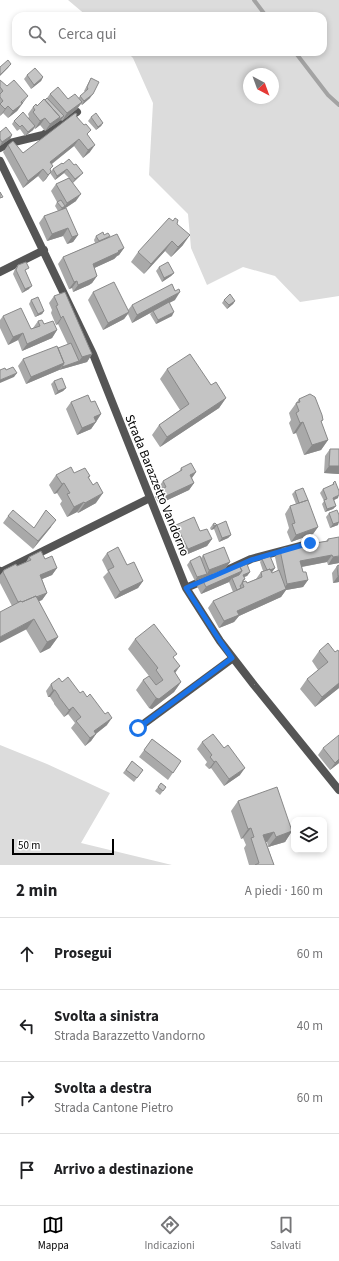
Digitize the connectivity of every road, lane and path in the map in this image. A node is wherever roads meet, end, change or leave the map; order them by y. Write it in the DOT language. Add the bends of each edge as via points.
graph roads {
  1 [pos="77,112"];
  2 [pos="0,148"];
  3 [pos="0,161"];
  4 [pos="44,250"];
  5 [pos="0,272"];
  6 [pos="150,498"];
  7 [pos="310,543"];
  8 [pos="0,571"];
  9 [pos="186,588"];
  10 [pos="232,658"];
  11 [pos="138,728"];
  12 [pos="339,790"];
  1 -- 2 [label="street" via="43,135"];
  3 -- 4 [label="street, Strada Barazzetto Vandorno"];
  4 -- 5 [label="street"];
  4 -- 6 [label="street, Strada Barazzetto Vandorno" via="93,354"];
  6 -- 8 [label="street"];
  6 -- 9 [label="street, Strada Barazzetto Vandorno"];
  7 -- 9 [label="street" via="251,560"];
  9 -- 10 [label="street, Strada Barazzetto Vandorno"];
  10 -- 11 [label="street"];
  10 -- 12 [label="street, Strada Barazzetto Vandorno"];
}
